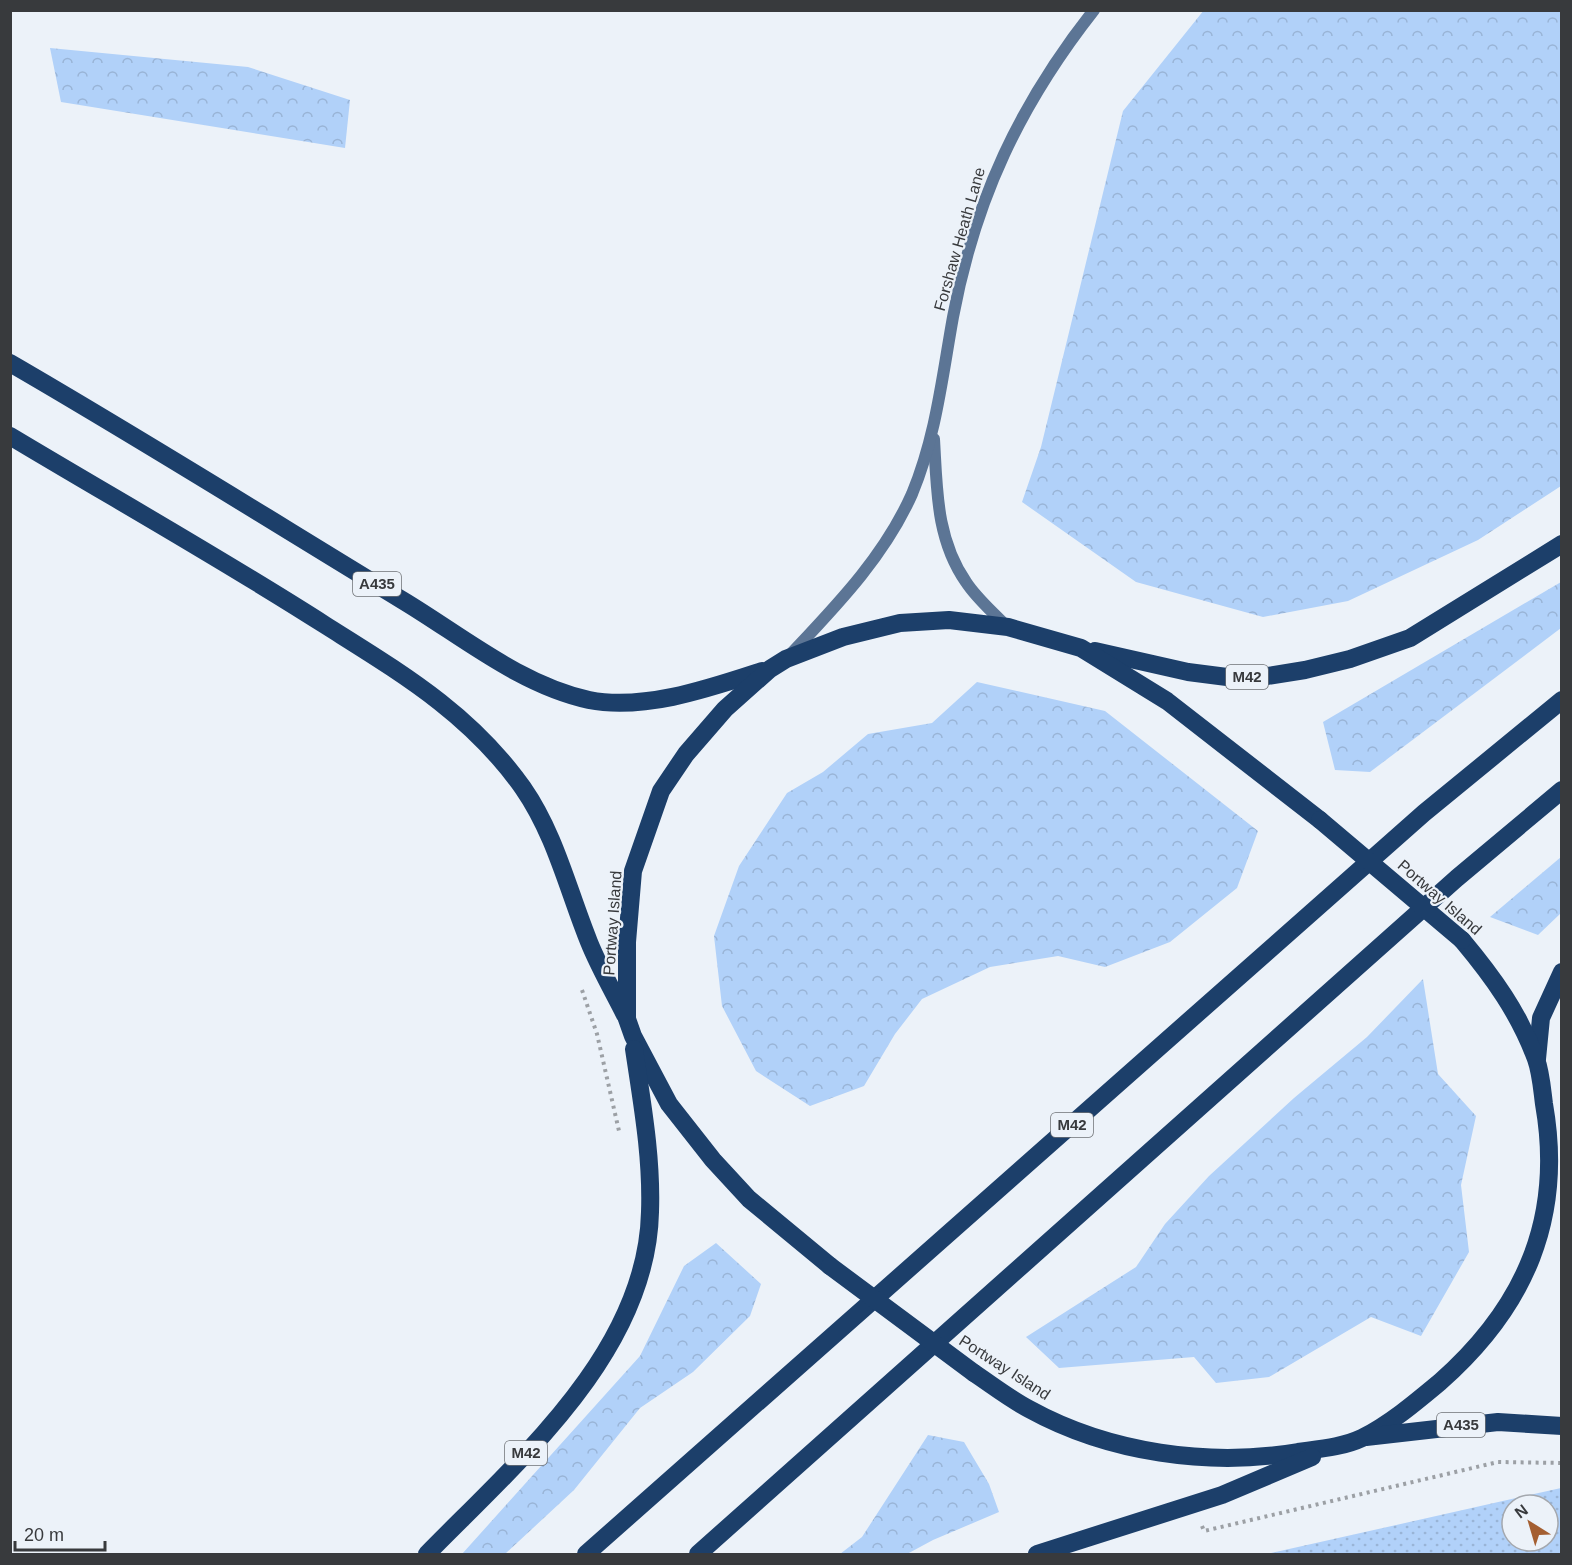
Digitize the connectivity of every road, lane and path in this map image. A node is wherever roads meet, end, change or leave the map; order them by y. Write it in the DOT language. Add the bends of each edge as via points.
graph roads {
  1 [pos="1094,10"];
  2 [pos="10,363"];
  3 [pos="934,431"];
  4 [pos="10,436"];
  5 [pos="1562,544"];
  6 [pos="1008,627"];
  7 [pos="1081,648"];
  8 [pos="786,659"];
  9 [pos="770,669"];
  10 [pos="1562,700"];
  11 [pos="1562,790"];
  12 [pos="1562,972"];
  13 [pos="579,979"];
  14 [pos="630,1027"];
  15 [pos="1537,1062"];
  16 [pos="1546,1118"];
  17 [pos="647,1141"];
  18 [pos="1562,1159"];
  19 [pos="1562,1426"];
  20 [pos="1362,1438"];
  21 [pos="1338,1446"];
  22 [pos="427,1554"];
  23 [pos="586,1554"];
  24 [pos="698,1554"];
  25 [pos="1036,1554"];
  1 -- 3 [label="street, Forshaw Heath Lane" via="1066,45 1024,111 988,191 953,316"];
  2 -- 9 [label="highway, A435" via="508,667 547,686 590,700 645,701 706,689"];
  3 -- 6 [label="street, Forshaw Heath Lane" via="938,506 945,545 966,584"];
  3 -- 8 [label="street, Forshaw Heath Lane" via="911,495 878,556"];
  4 -- 14 [label="highway" via="268,588 434,694 465,720 524,789 546,828 590,944"];
  5 -- 7 [label="highway, M42" via="1410,638 1305,670 1261,677 1227,677"];
  6 -- 7 [label="highway, Portway Island"];
  6 -- 8 [label="highway, Portway Island" via="949,620 900,623 843,637"];
  7 -- 15 [label="highway, Portway Island, bridge" via="1167,701 1320,820 1462,939 1502,989"];
  8 -- 9 [label="highway, Portway Island"];
  9 -- 14 [label="highway, Portway Island" via="725,710 686,754 661,792 633,871 627,942"];
  10 -- 23 [label="highway, M42" via="1424,813"];
  11 -- 24 [label="highway" via="1448,885"];
  12 -- 15 [label="highway" via="1541,1018"];
  13 -- 17 [label="path" via="597,1034 621,1142"];
  14 -- 17 [label="highway, M42"];
  14 -- 21 [label="highway, Portway Island, bridge" via="669,1104 749,1199 830,1266 1029,1409 1092,1437 1171,1455 1237,1458"];
  15 -- 16 [label="highway, Portway Island"];
  16 -- 18 [label="highway"];
  16 -- 20 [label="highway, Portway Island" via="1550,1160 1547,1202 1538,1240 1509,1305 1460,1364 1415,1404"];
  17 -- 22 [label="highway, M42" via="650,1213 642,1262 630,1304 613,1341 578,1391 525,1454"];
  19 -- 20 [label="highway, A435" via="1498,1422"];
  20 -- 21 [label="highway, Portway Island"];
  21 -- 25 [label="highway" via="1222,1495"];
}
